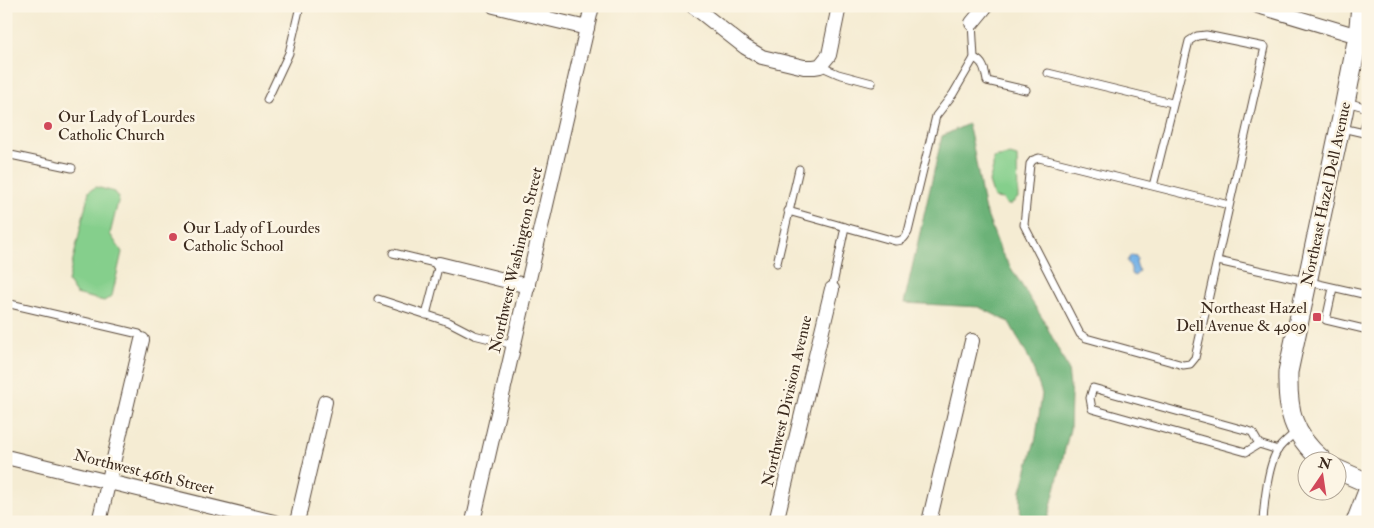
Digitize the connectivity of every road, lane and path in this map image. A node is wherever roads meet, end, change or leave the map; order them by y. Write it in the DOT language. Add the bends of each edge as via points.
graph roads {
  1 [pos="300,6"];
  2 [pos="494,6"];
  3 [pos="592,6"];
  4 [pos="693,6"];
  5 [pos="839,6"];
  6 [pos="986,6"];
  7 [pos="1258,6"];
  8 [pos="1361,6"];
  9 [pos="1273,8"];
  10 [pos="972,22"];
  11 [pos="587,28"];
  12 [pos="1358,36"];
  13 [pos="974,58"];
  14 [pos="820,66"];
  15 [pos="1048,72"];
  16 [pos="872,83"];
  17 [pos="1026,90"];
  18 [pos="267,100"];
  19 [pos="1345,102"];
  20 [pos="1172,104"];
  21 [pos="1368,108"];
  22 [pos="1368,116"];
  23 [pos="1340,127"];
  24 [pos="1366,134"];
  25 [pos="6,154"];
  26 [pos="72,168"];
  27 [pos="799,169"];
  28 [pos="1153,186"];
  29 [pos="1229,205"];
  30 [pos="788,211"];
  31 [pos="845,227"];
  32 [pos="393,253"];
  33 [pos="1218,261"];
  34 [pos="777,263"];
  35 [pos="439,264"];
  36 [pos="1308,282"];
  37 [pos="528,286"];
  38 [pos="1333,288"];
  39 [pos="832,289"];
  40 [pos="1367,295"];
  41 [pos="378,299"];
  42 [pos="6,303"];
  43 [pos="426,314"];
  44 [pos="1368,330"];
  45 [pos="142,340"];
  46 [pos="972,341"];
  47 [pos="514,345"];
  48 [pos="325,402"];
  49 [pos="1296,432"];
  50 [pos="1259,444"];
  51 [pos="1278,450"];
  52 [pos="1310,450"];
  53 [pos="6,457"];
  54 [pos="1346,473"];
  55 [pos="109,482"];
  56 [pos="1368,483"];
  57 [pos="1368,491"];
  58 [pos="99,522"];
  59 [pos="274,522"];
  60 [pos="297,522"];
  61 [pos="474,522"];
  62 [pos="776,522"];
  63 [pos="930,522"];
  64 [pos="1263,522"];
  65 [pos="1356,522"];
  1 -- 18 [label="lane" via="289,53"];
  2 -- 11 [label="street"];
  3 -- 11 [label="street, Northwest Washington Street"];
  4 -- 14 [label="street" via="762,57 804,67"];
  5 -- 14 [label="street" via="829,55"];
  6 -- 10 [label="street"];
  7 -- 9 [label="street"];
  8 -- 12 [label="street, Northeast Hazel Dell Avenue"];
  9 -- 12 [label="street"];
  10 -- 13 [label="lane"];
  11 -- 37 [label="street, Northwest Washington Street"];
  12 -- 19 [label="street, Northeast Hazel Dell Avenue"];
  13 -- 17 [label="lane" via="984,66 987,81"];
  13 -- 31 [label="lane" via="936,116 904,238 895,241"];
  14 -- 16 [label="lane"];
  15 -- 20 [label="lane"];
  19 -- 21 [label="lane"];
  19 -- 23 [label="street, Northeast Hazel Dell Avenue"];
  20 -- 28 [label="lane"];
  20 -- 29 [label="lane" via="1187,44 1194,37 1206,35 1265,47"];
  22 -- 24 [label="lane"];
  23 -- 24 [label="lane"];
  23 -- 36 [label="street, Northeast Hazel Dell Avenue"];
  25 -- 26 [label="lane"];
  27 -- 30 [label="lane"];
  28 -- 29 [label="lane"];
  28 -- 33 [label="lane" via="1041,158 1030,163 1024,225 1080,334 1182,365 1190,364 1195,358"];
  29 -- 33 [label="lane"];
  30 -- 31 [label="lane"];
  30 -- 34 [label="lane"];
  31 -- 39 [label="lane"];
  32 -- 35 [label="lane"];
  33 -- 36 [label="lane"];
  35 -- 37 [label="street"];
  35 -- 43 [label="lane"];
  36 -- 38 [label="lane"];
  36 -- 49 [label="street, Northeast Hazel Dell Avenue" via="1288,372 1287,397"];
  37 -- 47 [label="street, Northwest Washington Street"];
  38 -- 40 [label="lane"];
  38 -- 44 [label="lane" via="1326,320"];
  39 -- 62 [label="street, Northwest Division Avenue"];
  41 -- 43 [label="lane"];
  42 -- 45 [label="lane" via="139,334"];
  43 -- 47 [label="lane" via="474,335"];
  45 -- 55 [label="street"];
  46 -- 63 [label="street"];
  47 -- 61 [label="street, Northwest Washington Street"];
  48 -- 60 [label="street"];
  49 -- 51 [label="lane"];
  49 -- 52 [label="street, Northeast Hazel Dell Avenue"];
  50 -- 50 [label="lane" via="1252,432 1092,388 1092,408 1246,452"];
  50 -- 51 [label="lane"];
  51 -- 64 [label="lane" via="1267,488"];
  53 -- 55 [label="street, Northwest 46th Street"];
  54 -- 56 [label="street"];
  55 -- 58 [label="street"];
  55 -- 59 [label="street, Northwest 46th Street"];
  57 -- 65 [label="street"];
}
